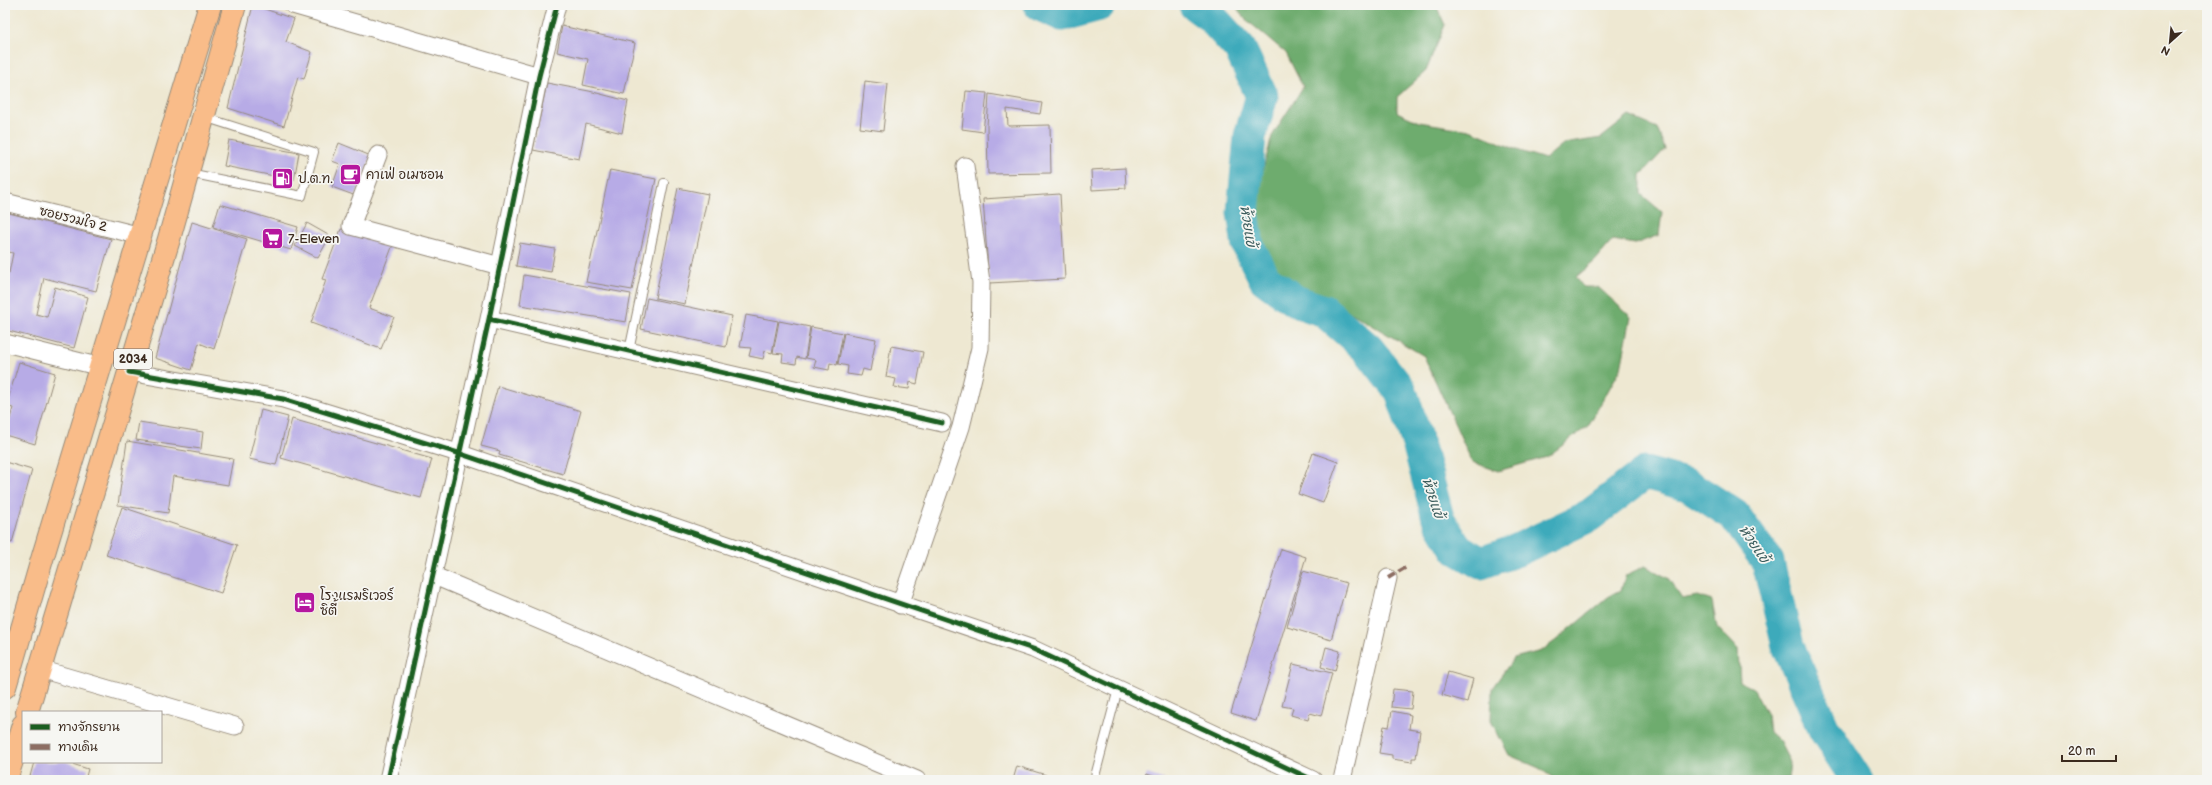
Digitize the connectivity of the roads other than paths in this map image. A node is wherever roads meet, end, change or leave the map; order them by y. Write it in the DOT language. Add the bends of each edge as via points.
graph roads {
  1 [pos="210,5"];
  2 [pos="235,5"];
  3 [pos="293,5"];
  4 [pos="557,5"];
  5 [pos="539,76"];
  6 [pos="203,117"];
  7 [pos="378,155"];
  8 [pos="965,166"];
  9 [pos="188,173"];
  10 [pos="664,183"];
  11 [pos="5,202"];
  12 [pos="141,236"];
  13 [pos="500,266"];
  14 [pos="489,319"];
  15 [pos="5,344"];
  16 [pos="629,351"];
  17 [pos="101,367"];
  18 [pos="129,372"];
  19 [pos="942,423"];
  20 [pos="458,453"];
  21 [pos="43,556"];
  22 [pos="71,564"];
  23 [pos="432,575"];
  24 [pos="1388,578"];
  25 [pos="900,605"];
  26 [pos="9,660"];
  27 [pos="40,669"];
  28 [pos="5,687"];
  29 [pos="1118,689"];
  30 [pos="27,711"];
  31 [pos="235,726"];
  32 [pos="22,728"];
  33 [pos="6,780"];
  34 [pos="388,780"];
  35 [pos="917,780"];
  36 [pos="1094,780"];
  37 [pos="1313,780"];
  38 [pos="1342,780"];
  1 -- 12 [label="main road, 2034"];
  2 -- 6 [label="main road, 2034"];
  3 -- 5 [label="street"];
  4 -- 5 [label="street"];
  5 -- 13 [label="street"];
  6 -- 9 [label="main road, 2034"];
  6 -- 9 [label="lane" via="314,152 302,196"];
  7 -- 13 [label="street" via="351,226"];
  8 -- 25 [label="street" via="981,282 980,348 961,427"];
  9 -- 18 [label="main road, 2034"];
  10 -- 16 [label="lane"];
  11 -- 12 [label="street, ซอยรวมใจ 2"];
  12 -- 17 [label="main road, 2034"];
  13 -- 14 [label="street"];
  14 -- 16 [label="street"];
  14 -- 20 [label="street"];
  15 -- 17 [label="street"];
  16 -- 19 [label="street"];
  17 -- 21 [label="main road, 2034"];
  18 -- 20 [label="street" via="283,399"];
  18 -- 22 [label="main road, 2034"];
  20 -- 23 [label="street"];
  20 -- 25 [label="street"];
  21 -- 22 [label="main road"];
  21 -- 26 [label="main road, 2034"];
  22 -- 27 [label="main road, 2034"];
  23 -- 34 [label="street"];
  23 -- 35 [label="street"];
  24 -- 38 [label="street"];
  25 -- 29 [label="street" via="1033,649"];
  26 -- 28 [label="main road, 2034"];
  27 -- 30 [label="main road, 2034"];
  27 -- 31 [label="street"];
  29 -- 36 [label="lane"];
  29 -- 37 [label="street"];
  32 -- 33 [label="main road"];
}
